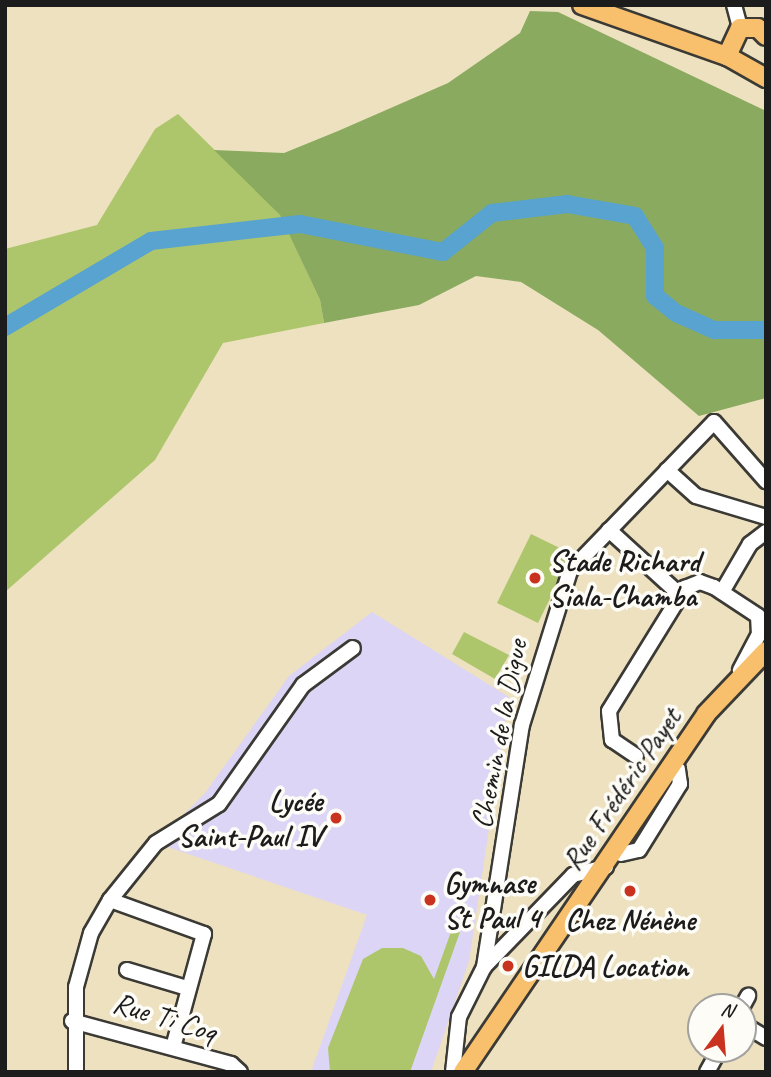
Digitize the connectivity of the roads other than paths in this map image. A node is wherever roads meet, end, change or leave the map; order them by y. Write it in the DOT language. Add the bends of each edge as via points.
graph roads {
  1 [pos="582,5"];
  2 [pos="734,5"];
  3 [pos="740,28"];
  4 [pos="766,36"];
  5 [pos="727,56"];
  6 [pos="766,78"];
  7 [pos="667,470"];
  8 [pos="766,481"];
  9 [pos="766,517"];
  10 [pos="610,530"];
  11 [pos="766,532"];
  12 [pos="722,592"];
  13 [pos="679,594"];
  14 [pos="353,648"];
  15 [pos="766,651"];
  16 [pos="766,664"];
  17 [pos="735,678"];
  18 [pos="636,756"];
  19 [pos="611,862"];
  20 [pos="110,900"];
  21 [pos="484,967"];
  22 [pos="127,970"];
  23 [pos="187,988"];
  24 [pos="72,1021"];
  25 [pos="173,1047"];
  26 [pos="465,1071"];
  27 [pos="76,1072"];
  28 [pos="240,1072"];
  1 -- 5 [label="main road"];
  2 -- 3 [label="street"];
  3 -- 4 [label="main road" via="758,27"];
  3 -- 5 [label="main road"];
  5 -- 6 [label="main road"];
  7 -- 8 [label="street, Chemin de la Digue" via="714,422"];
  7 -- 9 [label="street" via="696,496"];
  7 -- 10 [label="street, Chemin de la Digue"];
  10 -- 13 [label="street"];
  10 -- 21 [label="street, Chemin de la Digue" via="559,591 532,678"];
  11 -- 12 [label="street" via="750,544"];
  12 -- 13 [label="street" via="701,582"];
  12 -- 17 [label="street" via="761,622"];
  13 -- 18 [label="street" via="609,711 612,740"];
  14 -- 20 [label="street" via="303,685 219,804 156,843"];
  15 -- 17 [label="main road, Rue Frédéric Payet"];
  16 -- 19 [label="main road, Rue Frédéric Payet" via="738,686"];
  17 -- 19 [label="main road, Rue Frédéric Payet"];
  19 -- 21 [label="street, Chemin de la Digue" via="573,875"];
  19 -- 26 [label="main road, Rue Frédéric Payet"];
  20 -- 23 [label="street" via="201,930 205,944"];
  20 -- 24 [label="street" via="81,966"];
  21 -- 26 [label="street, Chemin de la Digue" via="464,1003 453,1050"];
  22 -- 23 [label="street"];
  23 -- 25 [label="street"];
  24 -- 25 [label="street, Rue Ti Coq"];
  24 -- 27 [label="street"];
  25 -- 28 [label="street, Rue Ti Coq"];
}
